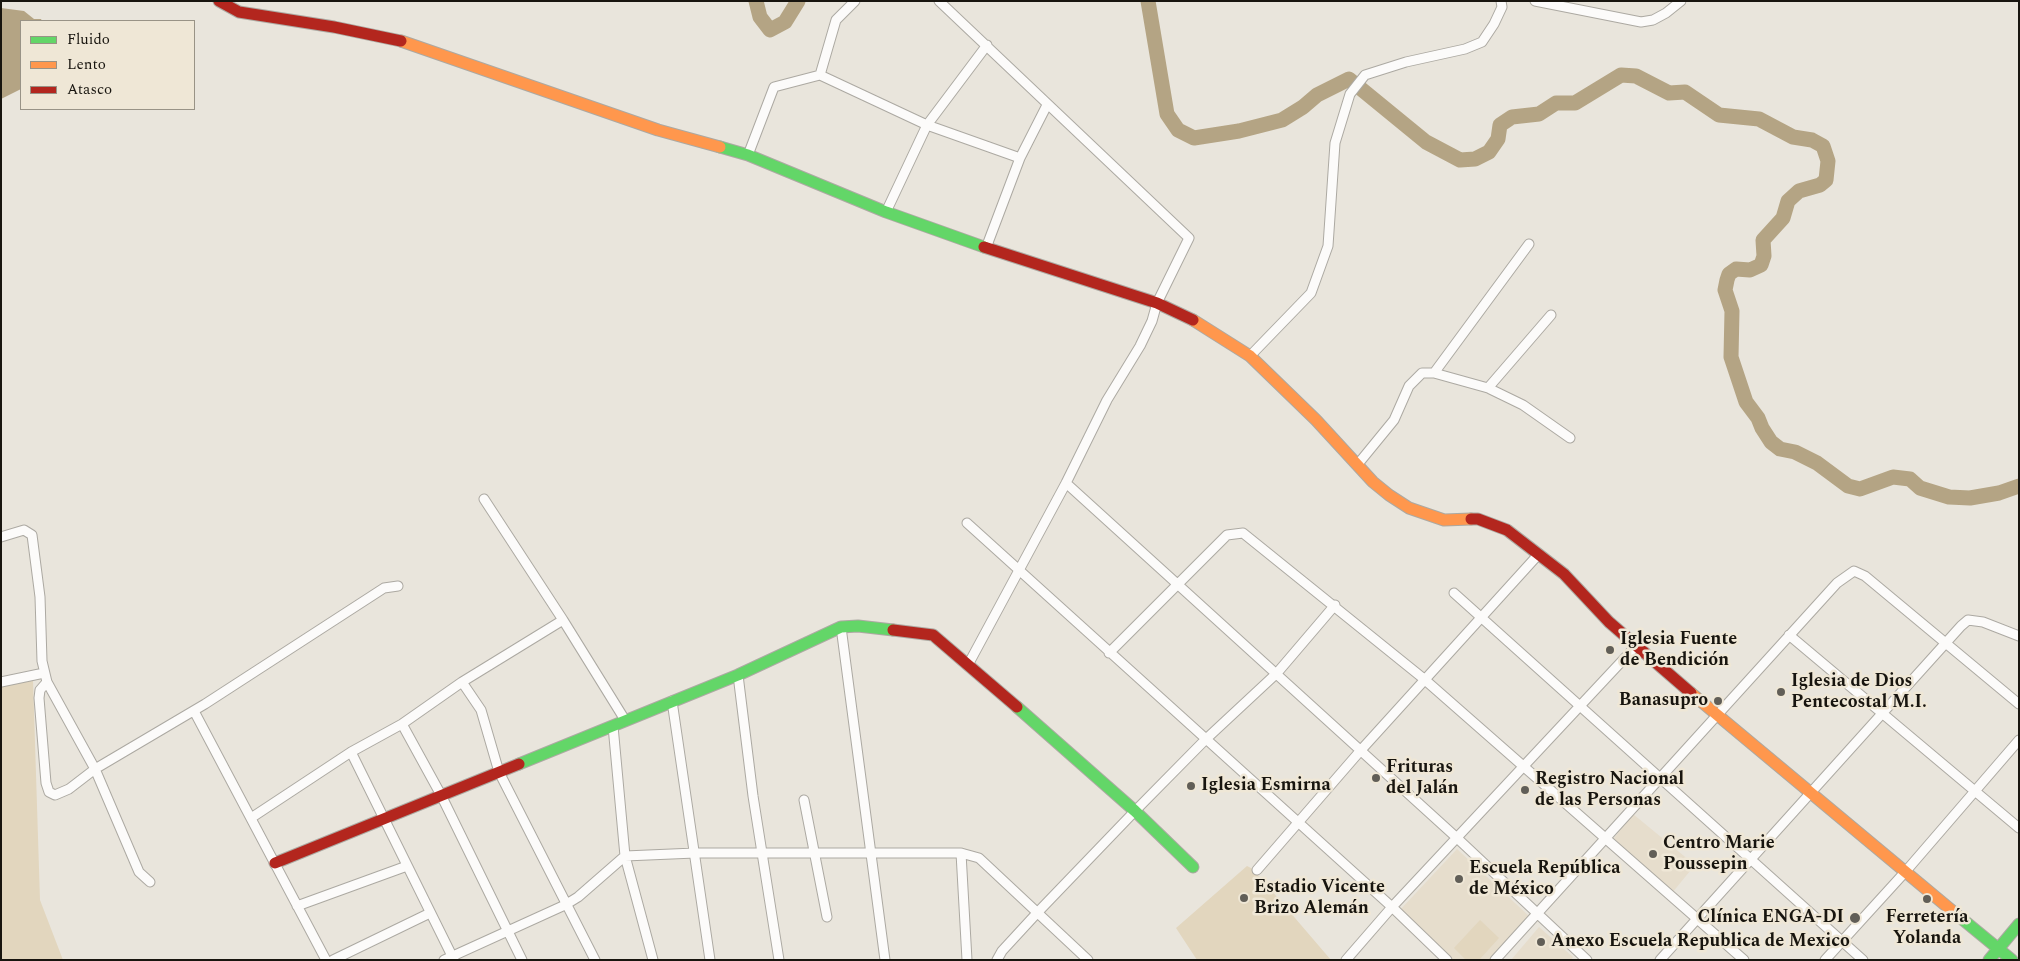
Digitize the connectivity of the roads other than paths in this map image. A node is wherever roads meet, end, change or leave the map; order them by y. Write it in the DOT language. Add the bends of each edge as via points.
graph roads {
  1 [pos="219,1"];
  2 [pos="855,1"];
  3 [pos="939,1"];
  4 [pos="1535,1"];
  5 [pos="1681,1"];
  6 [pos="1502,3"];
  7 [pos="987,45"];
  8 [pos="820,75"];
  9 [pos="1048,105"];
  10 [pos="927,125"];
  11 [pos="748,154"];
  12 [pos="1020,158"];
  13 [pos="886,212"];
  14 [pos="1529,244"];
  15 [pos="986,248"];
  16 [pos="1156,303"];
  17 [pos="1551,316"];
  18 [pos="1250,356"];
  19 [pos="1434,373"];
  20 [pos="1488,388"];
  21 [pos="1570,438"];
  22 [pos="1358,464"];
  23 [pos="1066,483"];
  24 [pos="484,499"];
  25 [pos="967,523"];
  26 [pos="1,537"];
  27 [pos="1538,556"];
  28 [pos="1020,571"];
  29 [pos="1179,585"];
  30 [pos="398,586"];
  31 [pos="1454,592"];
  32 [pos="1335,606"];
  33 [pos="1480,618"];
  34 [pos="564,620"];
  35 [pos="841,627"];
  36 [pos="1789,636"];
  37 [pos="2019,636"];
  38 [pos="1945,642"];
  39 [pos="1636,646"];
  40 [pos="1108,653"];
  41 [pos="969,663"];
  42 [pos="44,672"];
  43 [pos="1277,673"];
  44 [pos="738,674"];
  45 [pos="1424,679"];
  46 [pos="1,682"];
  47 [pos="47,682"];
  48 [pos="462,682"];
  49 [pos="672,701"];
  50 [pos="2019,704"];
  51 [pos="1578,706"];
  52 [pos="194,711"];
  53 [pos="1883,713"];
  54 [pos="1716,714"];
  55 [pos="626,720"];
  56 [pos="402,724"];
  57 [pos="612,726"];
  58 [pos="1205,740"];
  59 [pos="2019,740"];
  60 [pos="1361,750"];
  61 [pos="351,752"];
  62 [pos="1523,768"];
  63 [pos="94,769"];
  64 [pos="499,772"];
  65 [pos="1661,779"];
  66 [pos="1973,792"];
  67 [pos="1811,794"];
  68 [pos="442,798"];
  69 [pos="804,800"];
  70 [pos="1135,811"];
  71 [pos="252,818"];
  72 [pos="384,818"];
  73 [pos="1299,824"];
  74 [pos="2019,828"];
  75 [pos="1457,838"];
  76 [pos="1606,839"];
  77 [pos="961,852"];
  78 [pos="695,853"];
  79 [pos="762,853"];
  80 [pos="814,853"];
  81 [pos="870,853"];
  82 [pos="625,856"];
  83 [pos="1752,859"];
  84 [pos="275,863"];
  85 [pos="407,866"];
  86 [pos="1193,867"];
  87 [pos="1257,870"];
  88 [pos="1906,871"];
  89 [pos="150,882"];
  90 [pos="565,905"];
  91 [pos="297,906"];
  92 [pos="1392,906"];
  93 [pos="1036,912"];
  94 [pos="430,913"];
  95 [pos="1538,914"];
  96 [pos="827,916"];
  97 [pos="1697,919"];
  98 [pos="2019,924"];
  99 [pos="507,931"];
  100 [pos="1842,941"];
  101 [pos="1999,948"];
  102 [pos="450,958"];
  103 [pos="326,960"];
  104 [pos="333,960"];
  105 [pos="522,960"];
  106 [pos="595,960"];
  107 [pos="653,960"];
  108 [pos="710,960"];
  109 [pos="779,960"];
  110 [pos="884,960"];
  111 [pos="968,960"];
  112 [pos="997,960"];
  113 [pos="1088,960"];
  114 [pos="1346,960"];
  115 [pos="1447,960"];
  116 [pos="1495,960"];
  117 [pos="1587,960"];
  118 [pos="1660,960"];
  119 [pos="1744,960"];
  120 [pos="1825,960"];
  121 [pos="1863,960"];
  122 [pos="1989,960"];
  123 [pos="2012,960"];
  1 -- 11 [label="street" via="239,12 382,36 423,47 658,130"];
  2 -- 8 [label="street" via="836,20"];
  3 -- 7 [label="street"];
  4 -- 5 [label="street" via="1641,22 1653,20"];
  6 -- 18 [label="street" via="1482,42 1365,75 1350,94 1335,143 1328,246 1311,293"];
  7 -- 9 [label="street"];
  7 -- 10 [label="street"];
  8 -- 10 [label="street"];
  8 -- 11 [label="street" via="774,87"];
  9 -- 12 [label="street"];
  9 -- 16 [label="street" via="1189,238"];
  10 -- 12 [label="street"];
  10 -- 13 [label="street"];
  11 -- 13 [label="street"];
  12 -- 15 [label="street"];
  13 -- 15 [label="street"];
  14 -- 19 [label="street"];
  15 -- 16 [label="street"];
  16 -- 18 [label="street" via="1218,335"];
  16 -- 23 [label="street" via="1152,321 1140,346 1107,400"];
  17 -- 20 [label="street"];
  18 -- 22 [label="street"];
  19 -- 20 [label="street"];
  19 -- 22 [label="street" via="1414,379 1394,420"];
  20 -- 21 [label="street" via="1523,405"];
  22 -- 27 [label="street" via="1373,482 1409,508 1444,520 1478,519 1494,524 1507,530"];
  23 -- 28 [label="street"];
  23 -- 29 [label="street"];
  24 -- 34 [label="street"];
  25 -- 28 [label="street"];
  26 -- 42 [label="street" via="24,530 34,540"];
  27 -- 33 [label="street"];
  27 -- 39 [label="street" via="1564,574"];
  28 -- 40 [label="street"];
  28 -- 41 [label="street"];
  29 -- 32 [label="street" via="1227,535 1240,532"];
  29 -- 40 [label="street"];
  29 -- 43 [label="street"];
  30 -- 52 [label="street" via="384,588"];
  31 -- 33 [label="street"];
  32 -- 43 [label="street"];
  32 -- 45 [label="street"];
  33 -- 45 [label="street"];
  33 -- 51 [label="street"];
  34 -- 48 [label="street"];
  34 -- 55 [label="street"];
  35 -- 41 [label="street" via="874,627 933,635"];
  35 -- 44 [label="street"];
  35 -- 81 [label="street"];
  36 -- 38 [label="street" via="1837,583 1854,571 1866,576"];
  36 -- 53 [label="street"];
  36 -- 54 [label="street"];
  37 -- 38 [label="street" via="1983,622 1968,620"];
  38 -- 50 [label="street"];
  38 -- 53 [label="street"];
  39 -- 51 [label="street"];
  39 -- 54 [label="street"];
  40 -- 58 [label="street"];
  41 -- 70 [label="street"];
  42 -- 46 [label="street"];
  42 -- 47 [label="street"];
  43 -- 58 [label="street"];
  43 -- 60 [label="street"];
  44 -- 49 [label="street"];
  44 -- 79 [label="street"];
  45 -- 60 [label="street"];
  45 -- 62 [label="street"];
  47 -- 63 [label="street"];
  47 -- 63 [label="street" via="40,690 39,698 49,792 55,795 69,788"];
  48 -- 56 [label="street"];
  48 -- 64 [label="street" via="481,710"];
  49 -- 55 [label="street"];
  49 -- 78 [label="street"];
  51 -- 62 [label="street"];
  51 -- 65 [label="street"];
  52 -- 63 [label="street"];
  52 -- 71 [label="street"];
  53 -- 66 [label="street"];
  53 -- 67 [label="street"];
  54 -- 65 [label="street"];
  54 -- 67 [label="street"];
  55 -- 57 [label="street"];
  56 -- 61 [label="street"];
  56 -- 68 [label="street"];
  57 -- 64 [label="street"];
  57 -- 82 [label="street"];
  58 -- 70 [label="street"];
  58 -- 73 [label="street"];
  59 -- 66 [label="street"];
  60 -- 73 [label="street"];
  60 -- 75 [label="street"];
  61 -- 71 [label="street"];
  61 -- 72 [label="street"];
  62 -- 75 [label="street"];
  62 -- 76 [label="street"];
  63 -- 89 [label="street" via="139,872"];
  64 -- 68 [label="street"];
  64 -- 90 [label="street"];
  65 -- 76 [label="street"];
  65 -- 83 [label="street"];
  66 -- 74 [label="street"];
  66 -- 88 [label="street"];
  67 -- 83 [label="street"];
  67 -- 88 [label="street"];
  68 -- 72 [label="street"];
  68 -- 99 [label="street"];
  69 -- 80 [label="street"];
  70 -- 86 [label="street"];
  70 -- 93 [label="street"];
  71 -- 84 [label="street"];
  72 -- 84 [label="street"];
  72 -- 85 [label="street"];
  73 -- 87 [label="street"];
  73 -- 92 [label="street"];
  75 -- 92 [label="street"];
  75 -- 95 [label="street"];
  76 -- 95 [label="street"];
  76 -- 97 [label="street"];
  77 -- 81 [label="street"];
  77 -- 93 [label="street" via="979,858"];
  77 -- 111 [label="street"];
  78 -- 79 [label="street"];
  78 -- 82 [label="street"];
  78 -- 108 [label="street"];
  79 -- 80 [label="street"];
  79 -- 109 [label="street"];
  80 -- 81 [label="street"];
  80 -- 96 [label="street"];
  81 -- 110 [label="street"];
  82 -- 90 [label="street"];
  82 -- 107 [label="street"];
  83 -- 97 [label="street"];
  83 -- 100 [label="street"];
  84 -- 91 [label="street"];
  85 -- 91 [label="street"];
  85 -- 94 [label="street"];
  88 -- 100 [label="street"];
  88 -- 101 [label="street"];
  90 -- 99 [label="street"];
  90 -- 106 [label="street"];
  91 -- 103 [label="street"];
  92 -- 114 [label="street"];
  92 -- 115 [label="street"];
  93 -- 112 [label="street"];
  93 -- 113 [label="street"];
  94 -- 102 [label="street"];
  94 -- 104 [label="street"];
  95 -- 116 [label="street"];
  95 -- 117 [label="street"];
  97 -- 118 [label="street"];
  97 -- 119 [label="street"];
  98 -- 101 [label="street"];
  99 -- 102 [label="street"];
  99 -- 105 [label="street"];
  100 -- 120 [label="street"];
  100 -- 121 [label="street"];
  101 -- 122 [label="street"];
  101 -- 123 [label="street"];
}
